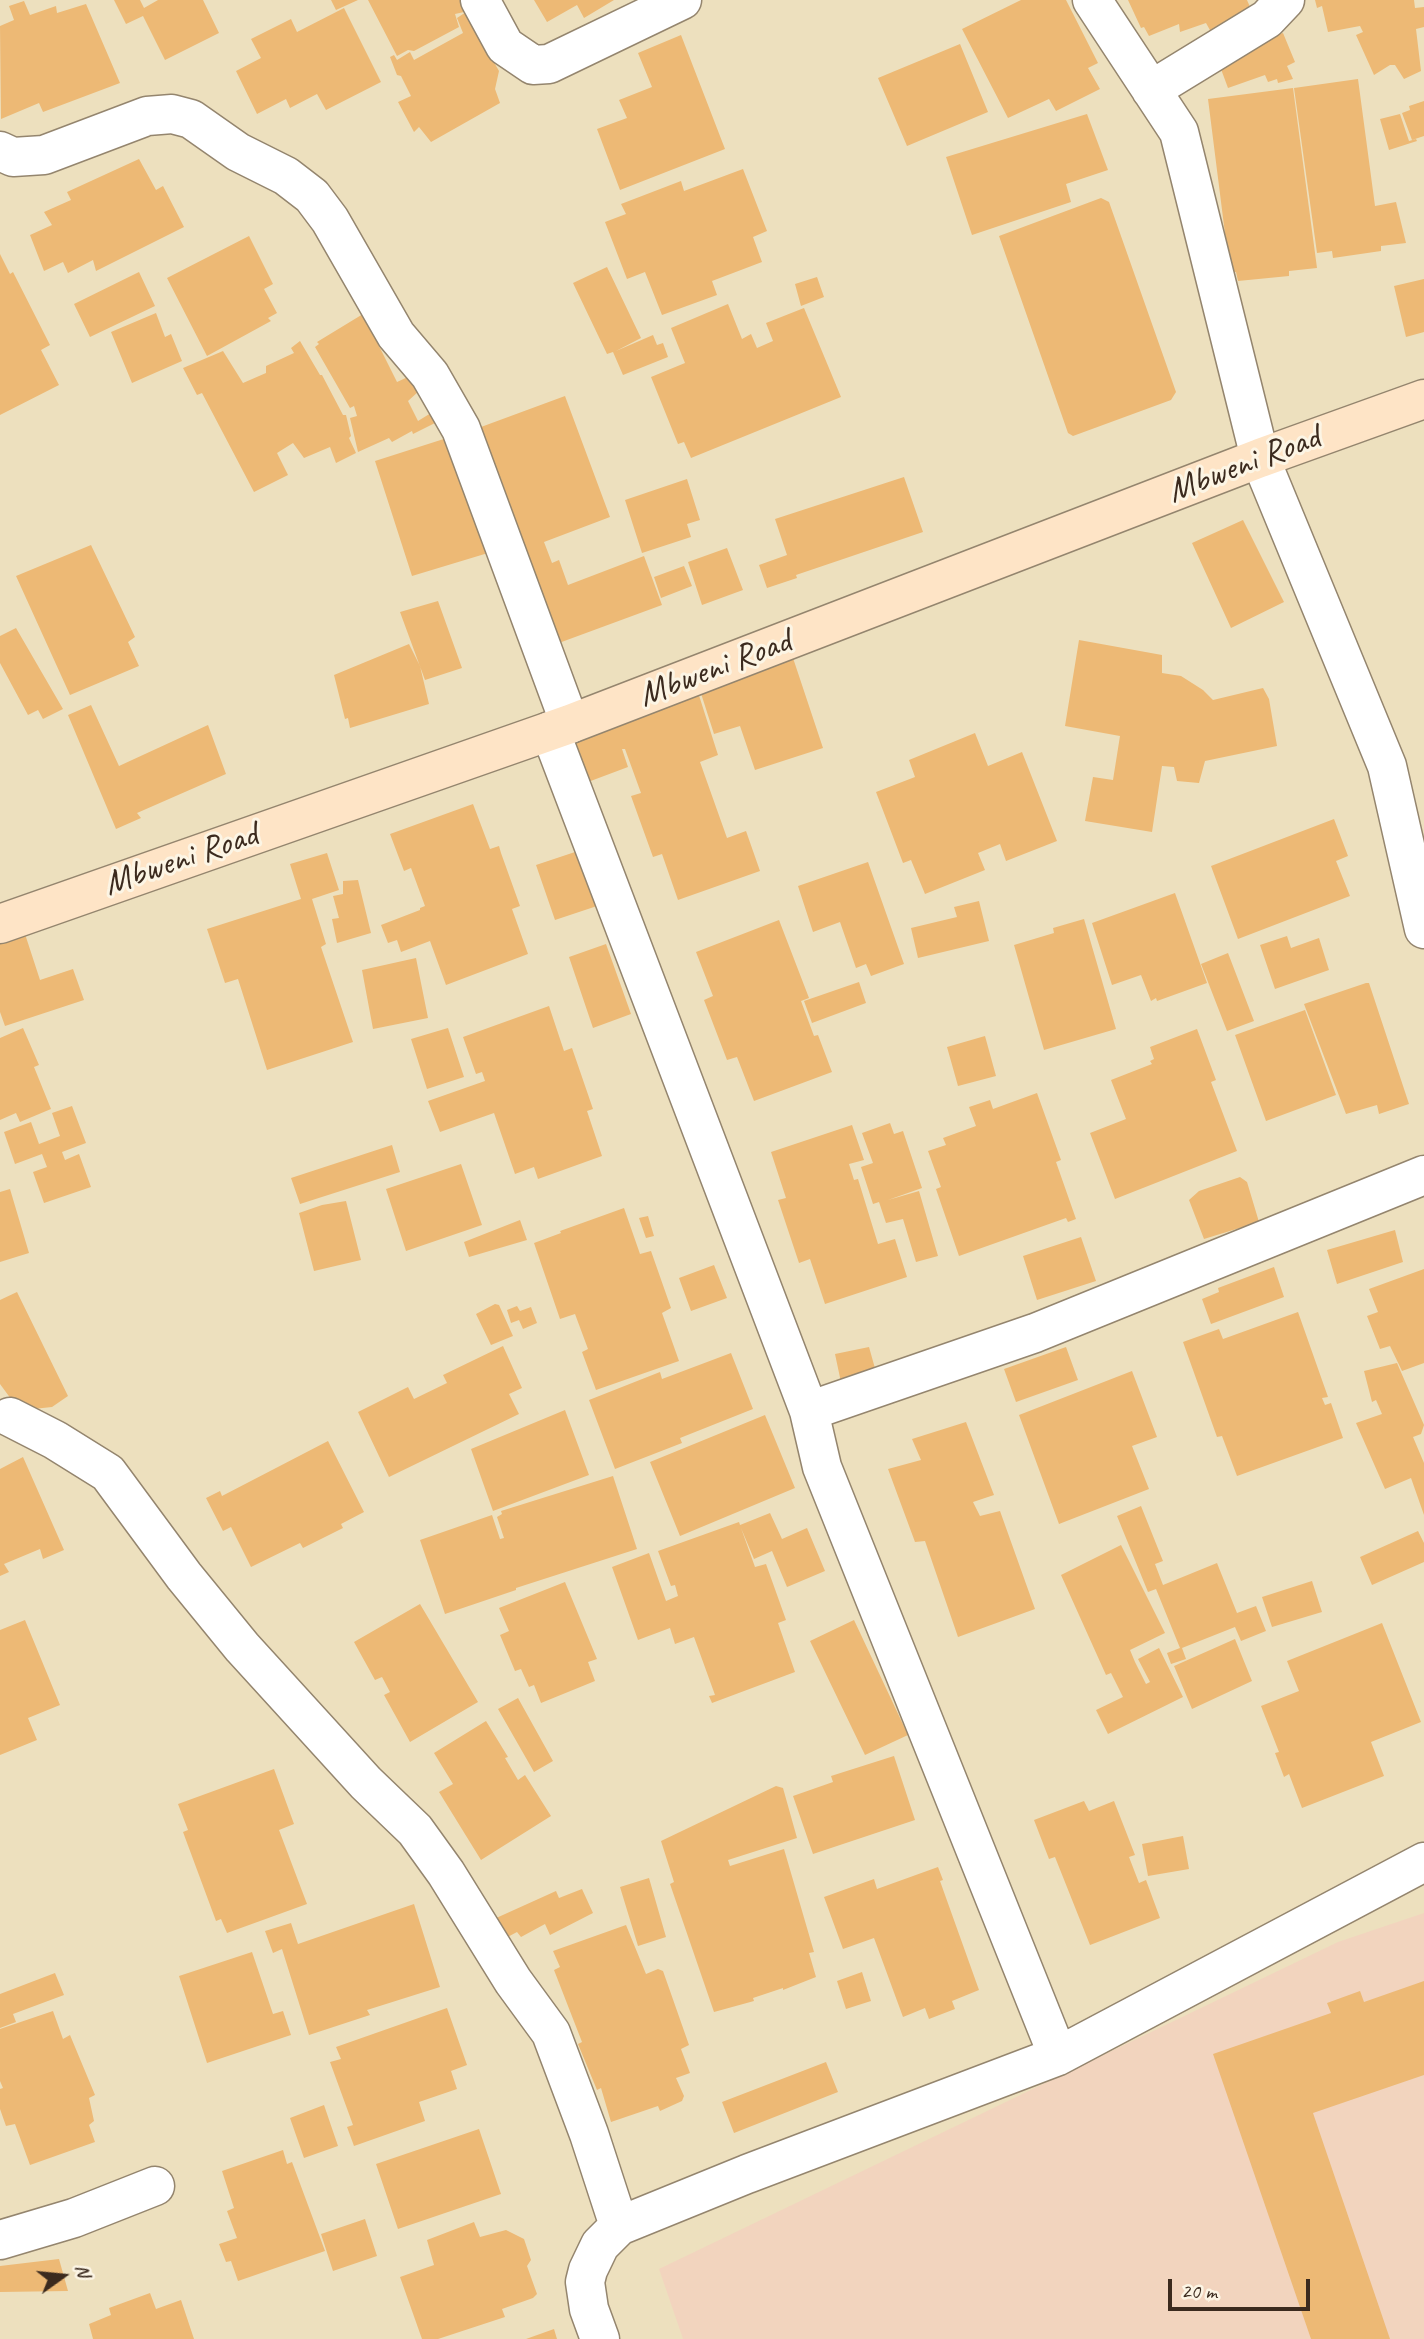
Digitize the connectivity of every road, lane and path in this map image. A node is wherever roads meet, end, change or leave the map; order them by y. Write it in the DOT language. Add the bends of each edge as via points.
graph roads {
  1 [pos="480,0"];
  2 [pos="682,0"];
  3 [pos="1092,0"];
  4 [pos="1285,0"];
  5 [pos="1151,90"];
  6 [pos="0,151"];
  7 [pos="1424,399"];
  8 [pos="1260,458"];
  9 [pos="560,728"];
  10 [pos="0,924"];
  11 [pos="1424,929"];
  12 [pos="1424,1175"];
  13 [pos="809,1411"];
  14 [pos="10,1417"];
  15 [pos="1424,1862"];
  16 [pos="1058,2056"];
  17 [pos="155,2186"];
  18 [pos="619,2226"];
  19 [pos="0,2240"];
  20 [pos="600,2339"];
  1 -- 2 [label="street" via="505,46 533,65 549,64"];
  3 -- 5 [label="street"];
  4 -- 5 [label="street" via="1267,19"];
  5 -- 8 [label="street" via="1179,132"];
  6 -- 9 [label="street" via="13,157 44,155 147,116 172,114 191,119 312,196 396,335 430,375 461,429"];
  7 -- 8 [label="street, Mbweni Road"];
  8 -- 9 [label="street, Mbweni Road"];
  8 -- 11 [label="street" via="1387,766"];
  9 -- 10 [label="street, Mbweni Road"];
  9 -- 13 [label="street"];
  12 -- 13 [label="street" via="1035,1333"];
  13 -- 16 [label="street" via="822,1467"];
  14 -- 18 [label="street" via="108,1473 242,1647 415,1830 551,2033"];
  15 -- 16 [label="street"];
  16 -- 18 [label="street"];
  17 -- 19 [label="street" via="74,2218"];
  18 -- 20 [label="street" via="600,2245 585,2282"];
}
